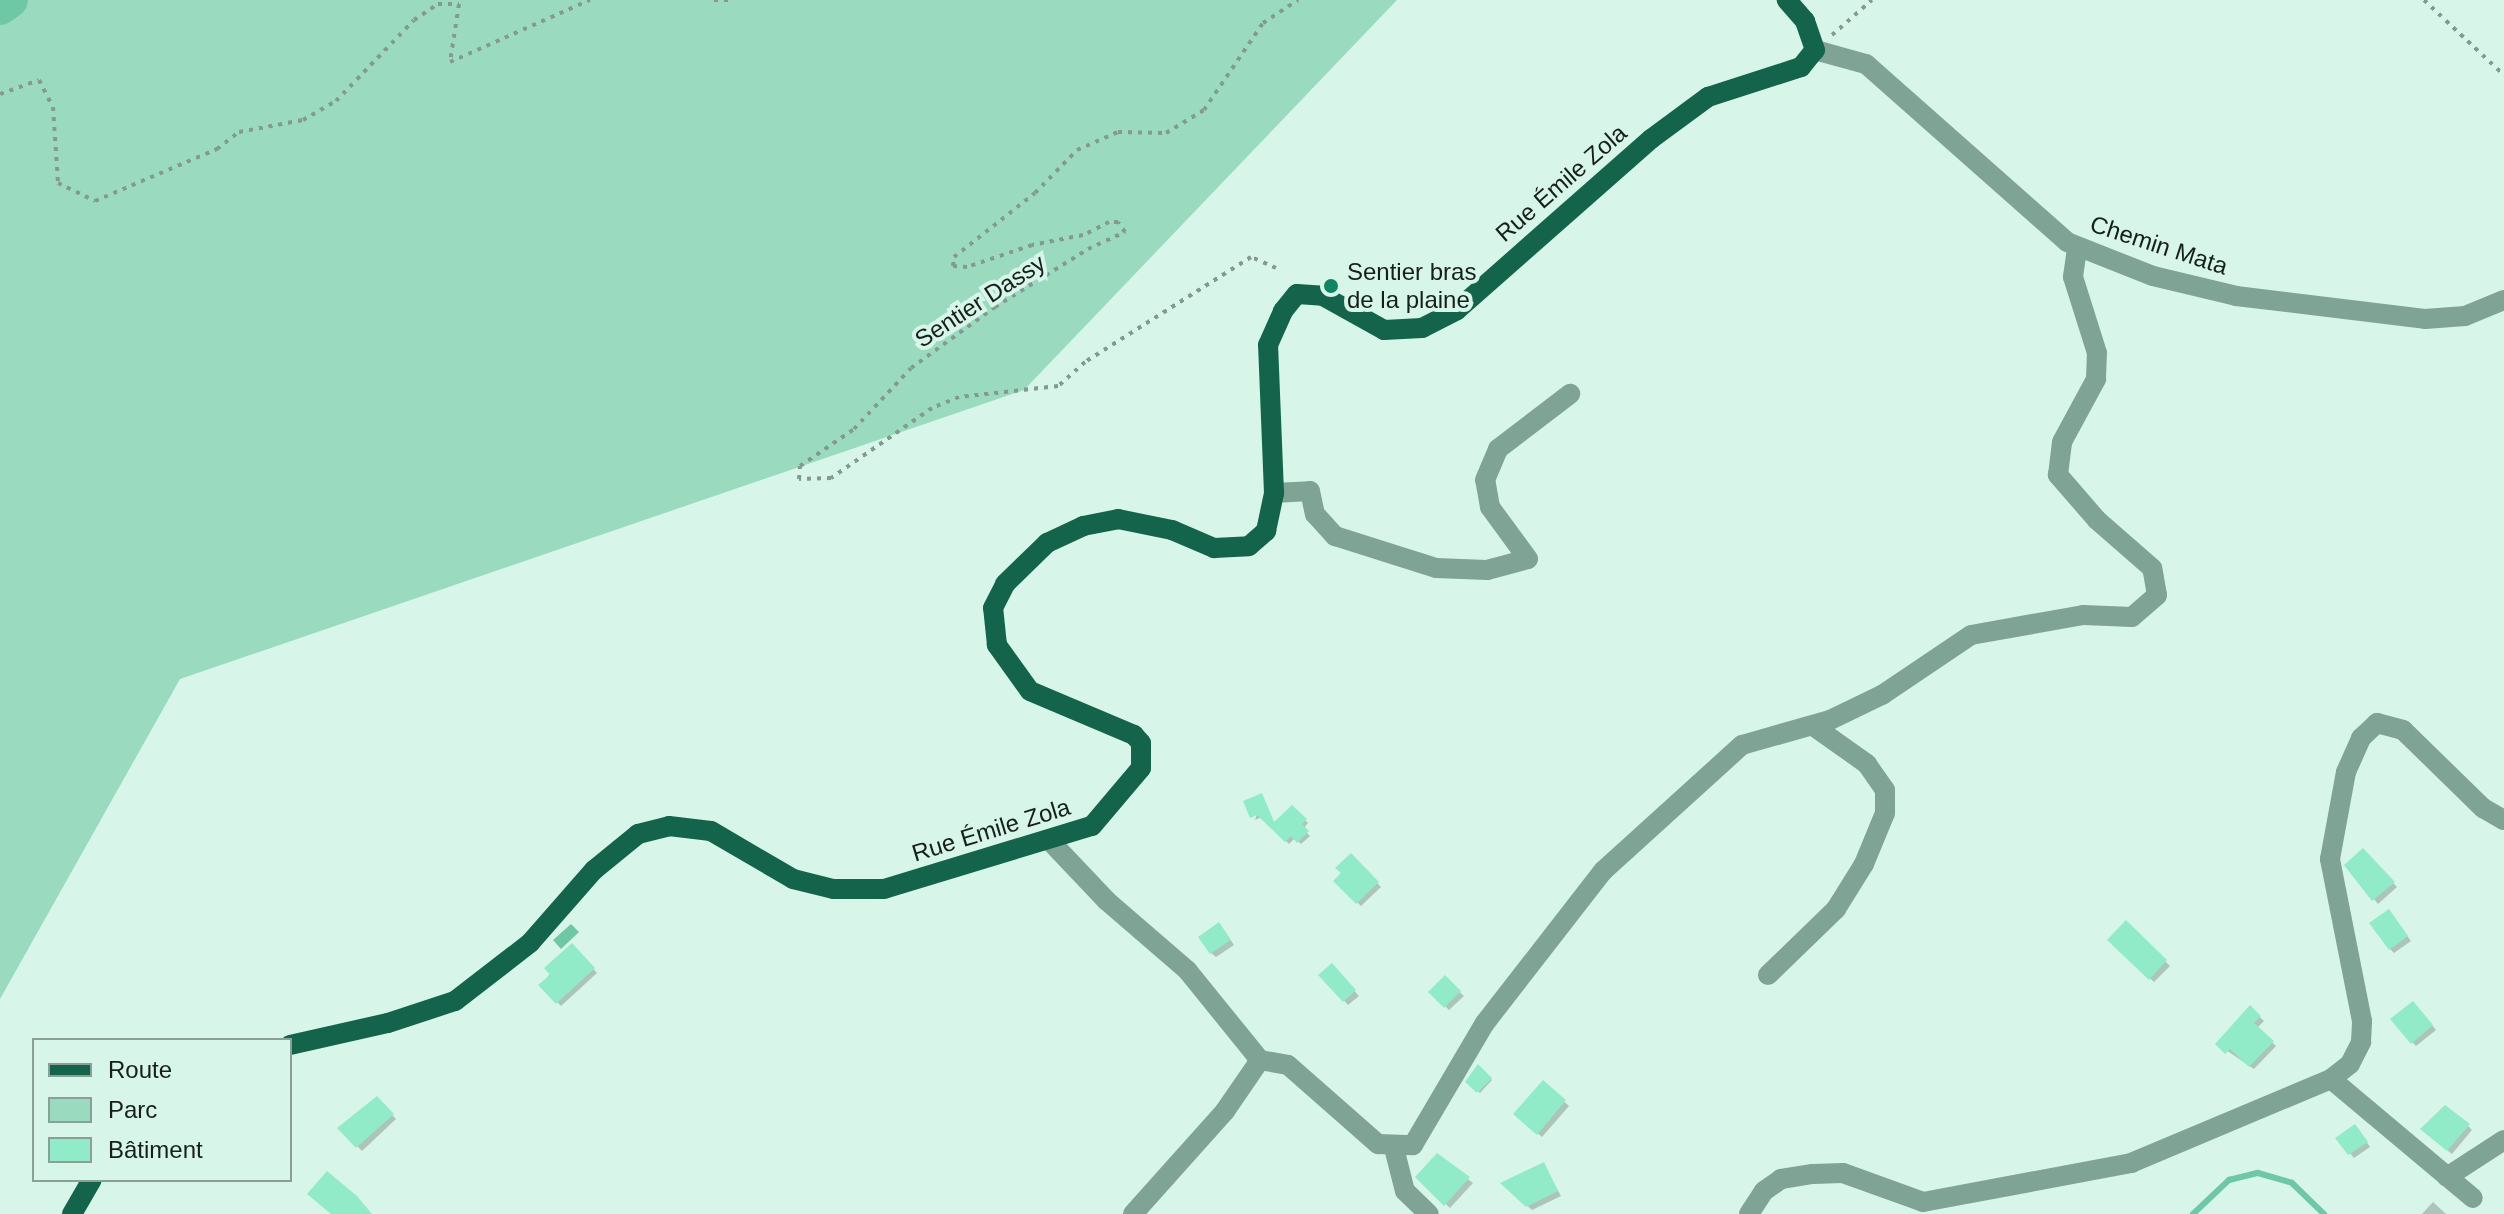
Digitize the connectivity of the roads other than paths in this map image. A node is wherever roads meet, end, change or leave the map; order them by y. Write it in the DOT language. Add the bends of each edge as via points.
graph roads {
  1 [pos="1787,0"];
  2 [pos="1815,50"];
  3 [pos="2077,248"];
  4 [pos="2504,300"];
  5 [pos="1570,394"];
  6 [pos="1274,493"];
  7 [pos="1812,725"];
  8 [pos="2504,820"];
  9 [pos="1051,842"];
  10 [pos="1768,975"];
  11 [pos="292,1045"];
  12 [pos="1260,1060"];
  13 [pos="2331,1079"];
  14 [pos="2504,1140"];
  15 [pos="1394,1148"];
  16 [pos="2447,1177"];
  17 [pos="91,1182"];
  18 [pos="2473,1198"];
  19 [pos="72,1214"];
  20 [pos="1133,1214"];
  21 [pos="1429,1214"];
  22 [pos="1749,1214"];
  1 -- 2 [label="main road" via="1805,21"];
  2 -- 3 [label="street, Chemin Mata" via="1866,64"];
  2 -- 6 [label="main road, Rue Émile Zola" via="1801,67 1708,97 1651,139 1457,310 1422,328 1384,330 1323,296 1297,294 1268,345"];
  3 -- 4 [label="street, Chemin Mata" via="2153,276 2236,296 2405,317 2465,316"];
  3 -- 7 [label="street" via="2073,277 2097,353 2096,379 2062,442 2058,475 2097,520 2152,568 2157,595 2132,617 2083,615 1971,635 1882,695"];
  5 -- 6 [label="street" via="1498,449 1485,480 1490,507 1528,559 1487,570 1436,568 1335,536 1315,514 1310,491"];
  6 -- 9 [label="main road, Rue Émile Zola" via="1266,531 1249,546 1214,548 1172,530 1118,519 1083,526 1047,543 1005,584 993,608 997,645 1030,691 1134,735 1144,754 1129,787 1092,826"];
  7 -- 10 [label="street" via="1867,764 1885,790 1885,813 1864,864 1836,909"];
  7 -- 15 [label="street" via="1742,745 1603,871 1485,1023 1413,1145"];
  8 -- 13 [label="street" via="2483,808 2403,730 2377,723 2361,738 2346,772 2330,859 2362,1021 2361,1042 2350,1064"];
  9 -- 11 [label="main road, Rue Émile Zola" via="884,889 833,889 793,879 711,831 669,826 638,834 594,870 530,943 455,1001"];
  9 -- 12 [label="street" via="1107,901 1187,970"];
  12 -- 15 [label="street" via="1288,1065 1378,1144"];
  12 -- 20 [label="street" via="1225,1111"];
  13 -- 16 [label="street"];
  13 -- 22 [label="street" via="2131,1163 1923,1202 1843,1173 1813,1174 1772,1185"];
  14 -- 16 [label="street"];
  15 -- 21 [label="street" via="1405,1191"];
  16 -- 18 [label="street"];
  17 -- 19 [label="main road"];
}
